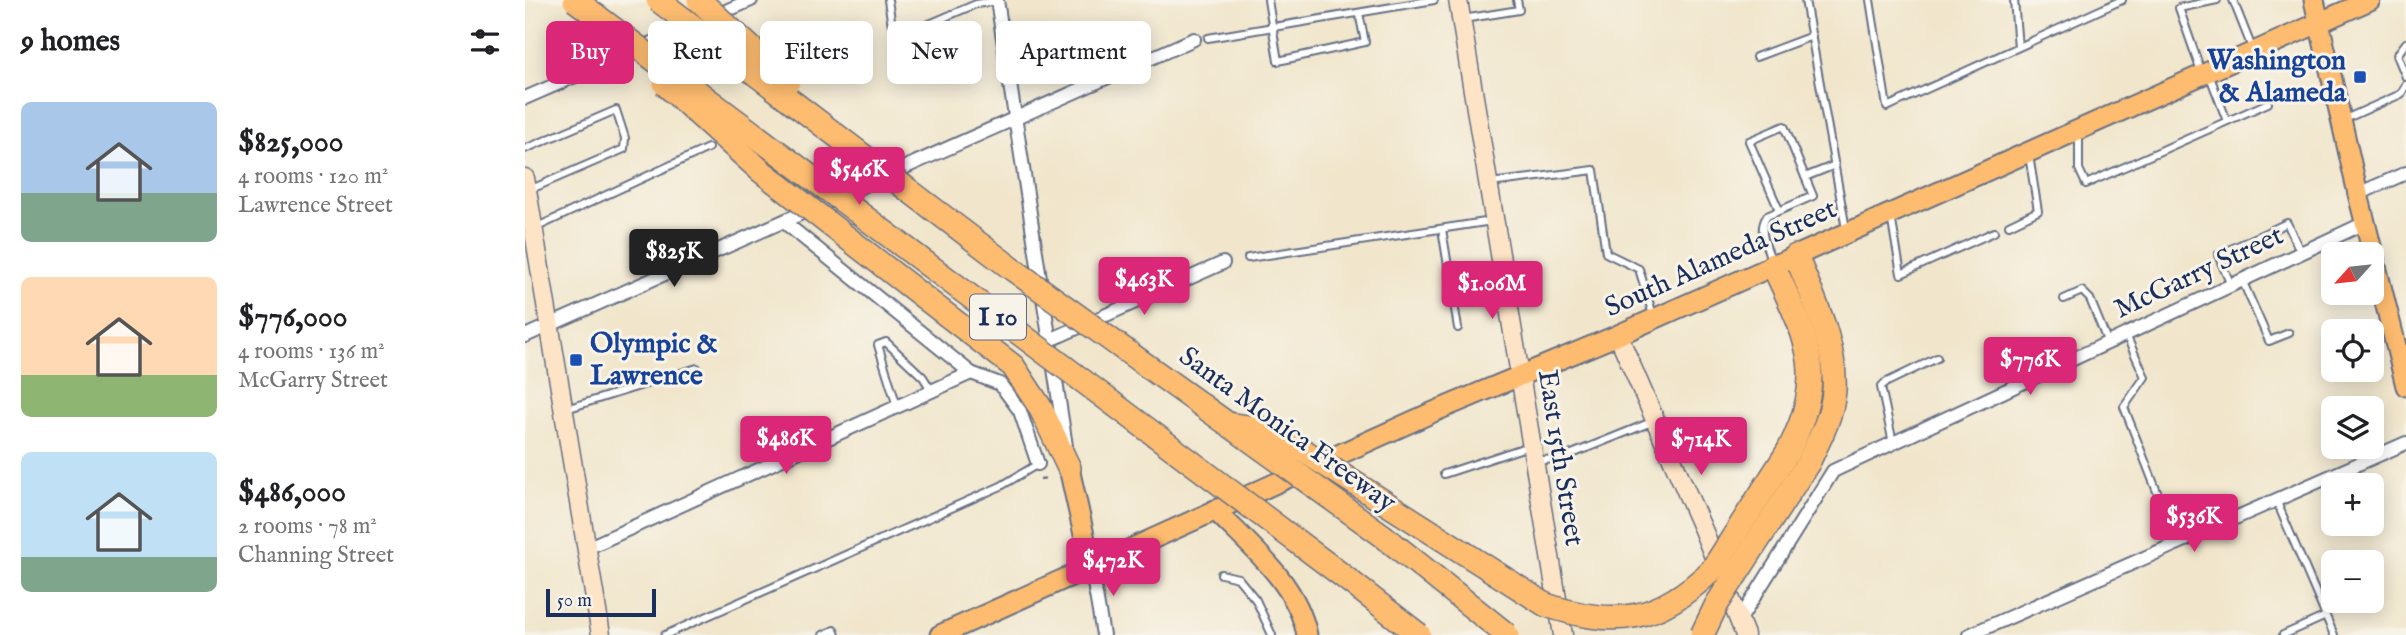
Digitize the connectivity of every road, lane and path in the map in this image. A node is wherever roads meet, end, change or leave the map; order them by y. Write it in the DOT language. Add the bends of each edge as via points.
graph roads {
  1 [pos="574,0"];
  2 [pos="658,0"];
  3 [pos="699,0"];
  4 [pos="751,0"];
  5 [pos="888,0"];
  6 [pos="997,0"];
  7 [pos="1268,0"];
  8 [pos="1434,0"];
  9 [pos="1458,0"];
  10 [pos="1517,0"];
  11 [pos="1805,0"];
  12 [pos="1870,0"];
  13 [pos="2014,0"];
  14 [pos="2122,0"];
  15 [pos="2217,0"];
  16 [pos="2232,0"];
  17 [pos="2314,0"];
  18 [pos="2370,0"];
  19 [pos="1406,3"];
  20 [pos="1359,13"];
  21 [pos="1461,19"];
  22 [pos="2318,23"];
  23 [pos="1271,27"];
  24 [pos="1812,36"];
  25 [pos="1207,38"];
  26 [pos="1194,39"];
  27 [pos="2406,43"];
  28 [pos="2018,47"];
  29 [pos="2253,53"];
  30 [pos="1756,57"];
  31 [pos="2206,74"];
  32 [pos="2406,77"];
  33 [pos="2406,85"];
  34 [pos="525,98"];
  35 [pos="2268,103"];
  36 [pos="1016,118"];
  37 [pos="2227,121"];
  38 [pos="2341,121"];
  39 [pos="2079,130"];
  40 [pos="708,148"];
  41 [pos="525,149"];
  42 [pos="2029,153"];
  43 [pos="1835,165"];
  44 [pos="2406,173"];
  45 [pos="888,174"];
  46 [pos="1805,177"];
  47 [pos="1488,183"];
  48 [pos="526,184"];
  49 [pos="2358,194"];
  50 [pos="1779,210"];
  51 [pos="1891,214"];
  52 [pos="1494,221"];
  53 [pos="785,222"];
  54 [pos="2365,223"];
  55 [pos="2009,225"];
  56 [pos="534,228"];
  57 [pos="1442,229"];
  58 [pos="1994,232"];
  59 [pos="1847,233"];
  60 [pos="2301,253"];
  61 [pos="1796,256"];
  62 [pos="1248,258"];
  63 [pos="1223,263"];
  64 [pos="1773,265"];
  65 [pos="2236,283"];
  66 [pos="2064,299"];
  67 [pos="1654,319"];
  68 [pos="551,325"];
  69 [pos="1458,328"];
  70 [pos="2289,333"];
  71 [pos="2126,334"];
  72 [pos="1618,335"];
  73 [pos="525,336"];
  74 [pos="1050,340"];
  75 [pos="2108,343"];
  76 [pos="1937,358"];
  77 [pos="697,368"];
  78 [pos="971,373"];
  79 [pos="1520,376"];
  80 [pos="2406,386"];
  81 [pos="932,391"];
  82 [pos="897,406"];
  83 [pos="565,409"];
  84 [pos="1656,421"];
  85 [pos="1230,425"];
  86 [pos="1893,443"];
  87 [pos="2406,443"];
  88 [pos="1532,453"];
  89 [pos="1799,457"];
  90 [pos="1038,464"];
  91 [pos="1058,473"];
  92 [pos="1444,474"];
  93 [pos="1040,479"];
  94 [pos="2276,500"];
  95 [pos="1215,510"];
  96 [pos="2177,543"];
  97 [pos="587,548"];
  98 [pos="1091,566"];
  99 [pos="1221,574"];
  100 [pos="2326,616"];
  101 [pos="1742,628"];
  102 [pos="601,635"];
  103 [pos="665,635"];
  104 [pos="824,635"];
  105 [pos="836,635"];
  106 [pos="940,635"];
  107 [pos="1103,635"];
  108 [pos="1272,635"];
  109 [pos="1307,635"];
  110 [pos="1419,635"];
  111 [pos="1507,635"];
  112 [pos="1563,635"];
  113 [pos="1702,635"];
  114 [pos="1969,635"];
  115 [pos="2283,635"];
  116 [pos="2334,635"];
  1 -- 91 [label="highway, bridge" via="761,171 1013,366 1040,407"];
  1 -- 110 [label="highway, I 10, bridge"];
  2 -- 45 [label="highway, Santa Monica Freeway / I 10, bridge"];
  3 -- 45 [label="highway, bridge"];
  4 -- 34 [label="street"];
  5 -- 6 [label="lane" via="892,26 908,33 976,4"];
  6 -- 36 [label="street"];
  7 -- 23 [label="lane"];
  8 -- 19 [label="lane"];
  9 -- 21 [label="street, East 15th Street"];
  10 -- 21 [label="lane" via="1519,10"];
  11 -- 24 [label="lane"];
  12 -- 28 [label="lane" via="1887,107"];
  13 -- 28 [label="lane"];
  14 -- 28 [label="lane"];
  15 -- 31 [label="lane" via="2179,8"];
  16 -- 29 [label="lane"];
  17 -- 22 [label="main road"];
  18 -- 22 [label="main road, South Alameda Street"];
  19 -- 20 [label="lane"];
  20 -- 23 [label="lane"];
  20 -- 23 [label="lane" via="1365,42 1278,61"];
  21 -- 47 [label="street, East 15th Street"];
  22 -- 29 [label="main road, South Alameda Street"];
  22 -- 38 [label="main road"];
  23 -- 25 [label="lane"];
  24 -- 30 [label="lane"];
  24 -- 43 [label="lane"];
  26 -- 36 [label="street"];
  27 -- 32 [label="lane" via="2397,55"];
  29 -- 31 [label="main road, South Alameda Street"];
  31 -- 37 [label="lane"];
  31 -- 39 [label="main road, South Alameda Street"];
  33 -- 38 [label="lane" via="2401,94"];
  35 -- 37 [label="lane"];
  36 -- 53 [label="street"];
  36 -- 74 [label="street"];
  37 -- 39 [label="lane" via="2086,184 2079,169"];
  38 -- 49 [label="main road"];
  39 -- 42 [label="main road, South Alameda Street"];
  40 -- 56 [label="lane"];
  41 -- 48 [label="lane" via="616,110 625,138 624,149"];
  42 -- 51 [label="main road, South Alameda Street"];
  42 -- 55 [label="lane" via="2038,211"];
  43 -- 46 [label="lane"];
  43 -- 59 [label="lane"];
  44 -- 49 [label="street"];
  45 -- 85 [label="highway, Santa Monica Freeway / I 10, bridge"];
  46 -- 50 [label="lane" via="1813,196"];
  46 -- 50 [label="lane" via="1784,126 1749,141"];
  47 -- 52 [label="street, East 15th Street"];
  47 -- 67 [label="lane" via="1594,170 1606,253 1639,269"];
  48 -- 56 [label="street"];
  49 -- 54 [label="main road"];
  50 -- 64 [label="lane" via="1763,222 1762,234"];
  51 -- 58 [label="lane" via="1902,274"];
  51 -- 59 [label="main road, South Alameda Street"];
  52 -- 57 [label="lane"];
  52 -- 79 [label="street, East 15th Street"];
  53 -- 68 [label="street"];
  53 -- 78 [label="street"];
  54 -- 60 [label="street, McGarry Street"];
  54 -- 80 [label="main road"];
  56 -- 68 [label="street"];
  57 -- 62 [label="lane"];
  57 -- 69 [label="lane"];
  59 -- 61 [label="main road, South Alameda Street"];
  60 -- 65 [label="street, McGarry Street"];
  60 -- 65 [label="lane" via="2287,223 2218,255"];
  61 -- 64 [label="main road, South Alameda Street"];
  61 -- 89 [label="highway" via="1828,340 1833,382 1826,427"];
  63 -- 74 [label="street"];
  64 -- 67 [label="main road, South Alameda Street"];
  64 -- 89 [label="highway" via="1802,328 1811,365"];
  65 -- 70 [label="lane" via="2269,341"];
  65 -- 71 [label="street, McGarry Street"];
  66 -- 75 [label="lane" via="2082,291 2090,299"];
  67 -- 72 [label="main road, South Alameda Street"];
  68 -- 73 [label="street"];
  68 -- 83 [label="street"];
  71 -- 75 [label="street, McGarry Street"];
  71 -- 96 [label="lane" via="2145,377 2125,407"];
  72 -- 79 [label="main road, South Alameda Street"];
  72 -- 84 [label="street"];
  74 -- 91 [label="street"];
  75 -- 86 [label="street, McGarry Street"];
  76 -- 86 [label="lane" via="1881,387"];
  77 -- 83 [label="lane"];
  78 -- 81 [label="street"];
  78 -- 90 [label="street" via="1000,384 1020,411"];
  79 -- 88 [label="street, East 15th Street"];
  79 -- 95 [label="main road, South Alameda Street"];
  81 -- 82 [label="street"];
  81 -- 82 [label="lane" via="886,342 878,345"];
  82 -- 97 [label="street"];
  83 -- 97 [label="street"];
  84 -- 88 [label="lane" via="1562,458"];
  84 -- 101 [label="street"];
  85 -- 89 [label="highway, bridge" via="1271,430 1546,605 1580,616 1616,619 1665,606 1697,585"];
  85 -- 111 [label="highway, Santa Monica Freeway / I 10, bridge"];
  86 -- 101 [label="street, McGarry Street" via="1833,471"];
  87 -- 94 [label="street"];
  88 -- 92 [label="lane"];
  88 -- 112 [label="street, East 15th Street"];
  89 -- 113 [label="highway, bridge"];
  90 -- 103 [label="lane" via="1001,486"];
  91 -- 93 [label="path"];
  91 -- 98 [label="main road"];
  94 -- 96 [label="street"];
  94 -- 100 [label="lane"];
  95 -- 98 [label="main road, South Alameda Street"];
  95 -- 109 [label="main road" via="1277,575"];
  96 -- 114 [label="street"];
  97 -- 102 [label="street"];
  98 -- 106 [label="main road, South Alameda Street"];
  98 -- 107 [label="street"];
  99 -- 108 [label="lane" via="1238,578 1256,600"];
  100 -- 115 [label="lane"];
  100 -- 116 [label="lane"];
  104 -- 105 [label="lane" via="834,630"];
}
